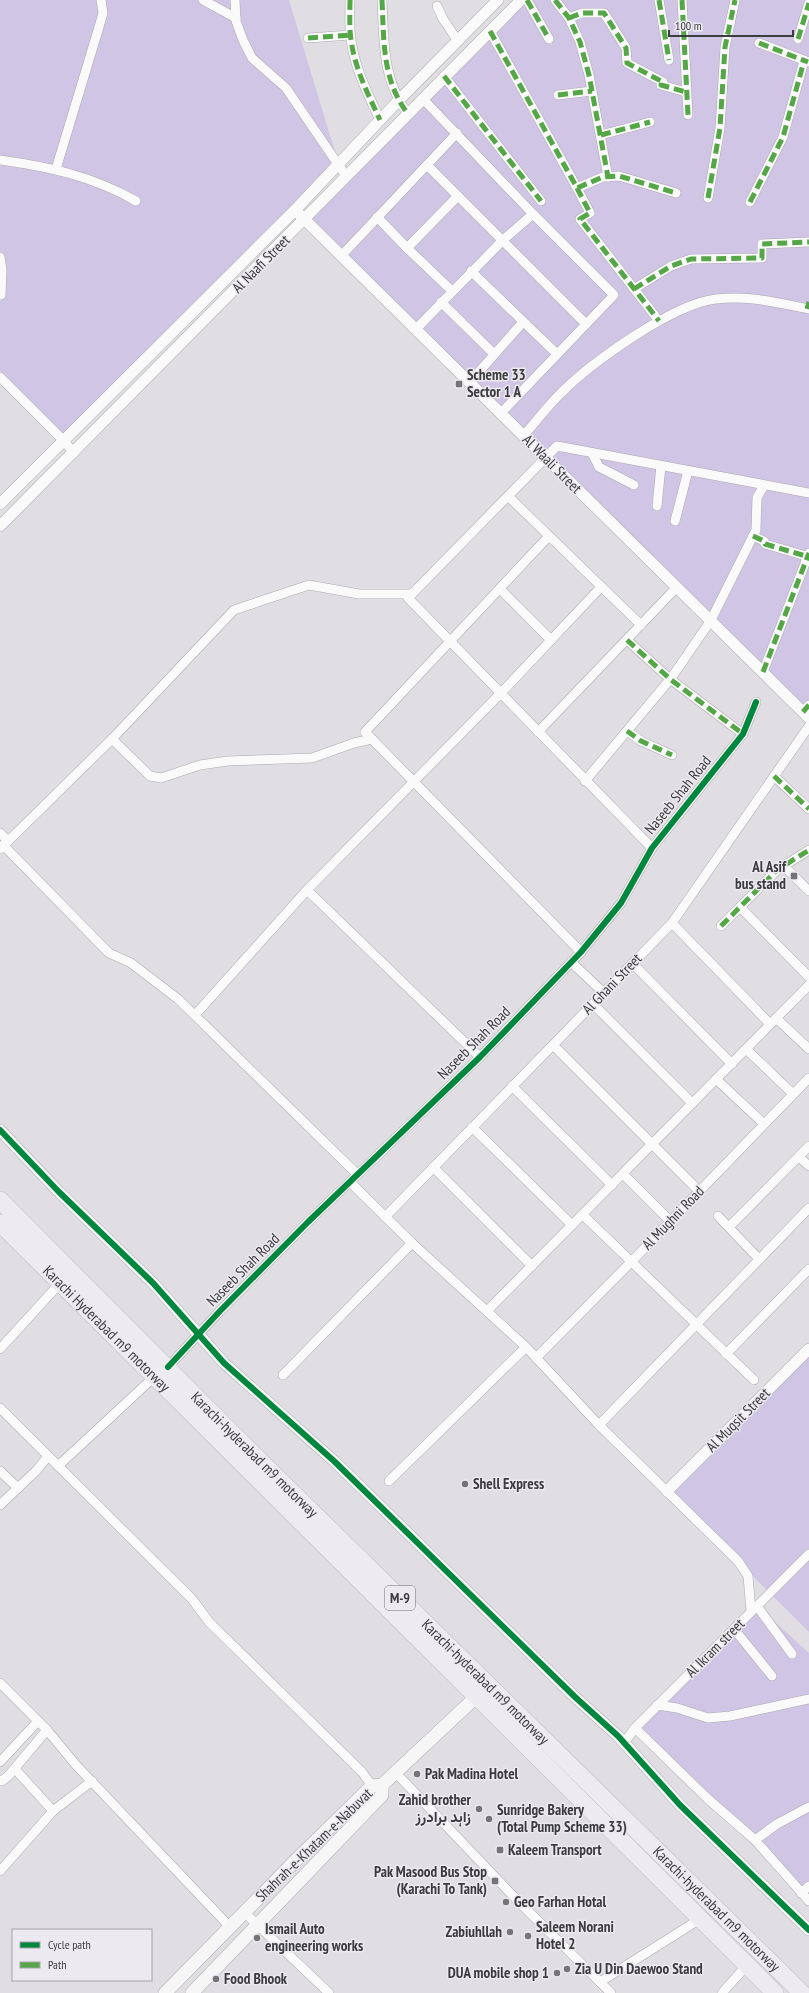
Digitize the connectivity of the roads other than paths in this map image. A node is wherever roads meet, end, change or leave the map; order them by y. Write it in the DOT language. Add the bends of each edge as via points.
graph roads {
  1 [pos="101,0"];
  2 [pos="204,0"];
  3 [pos="235,0"];
  4 [pos="350,0"];
  5 [pos="382,0"];
  6 [pos="498,0"];
  7 [pos="521,0"];
  8 [pos="527,0"];
  9 [pos="555,0"];
  10 [pos="659,0"];
  11 [pos="682,0"];
  12 [pos="735,0"];
  13 [pos="809,2"];
  14 [pos="438,6"];
  15 [pos="236,18"];
  16 [pos="569,18"];
  17 [pos="490,32"];
  18 [pos="351,35"];
  19 [pos="308,38"];
  20 [pos="549,39"];
  21 [pos="798,39"];
  22 [pos="458,41"];
  23 [pos="759,43"];
  24 [pos="669,60"];
  25 [pos="807,61"];
  26 [pos="444,76"];
  27 [pos="592,90"];
  28 [pos="686,92"];
  29 [pos="558,96"];
  30 [pos="423,98"];
  31 [pos="398,101"];
  32 [pos="408,114"];
  33 [pos="688,115"];
  34 [pos="380,120"];
  35 [pos="650,122"];
  36 [pos="457,133"];
  37 [pos="601,135"];
  38 [pos="0,160"];
  39 [pos="339,165"];
  40 [pos="427,165"];
  41 [pos="56,169"];
  42 [pos="346,176"];
  43 [pos="608,177"];
  44 [pos="577,188"];
  45 [pos="676,193"];
  46 [pos="458,196"];
  47 [pos="708,198"];
  48 [pos="136,200"];
  49 [pos="541,201"];
  50 [pos="750,202"];
  51 [pos="296,210"];
  52 [pos="533,214"];
  53 [pos="377,218"];
  54 [pos="305,220"];
  55 [pos="503,240"];
  56 [pos="809,242"];
  57 [pos="408,248"];
  58 [pos="342,255"];
  59 [pos="0,257"];
  60 [pos="472,271"];
  61 [pos="634,289"];
  62 [pos="452,291"];
  63 [pos="1,295"];
  64 [pos="441,302"];
  65 [pos="808,307"];
  66 [pos="659,321"];
  67 [pos="523,322"];
  68 [pos="586,324"];
  69 [pos="415,330"];
  70 [pos="494,354"];
  71 [pos="557,354"];
  72 [pos="0,377"];
  73 [pos="470,382"];
  74 [pos="501,412"];
  75 [pos="524,435"];
  76 [pos="63,440"];
  77 [pos="74,453"];
  78 [pos="592,453"];
  79 [pos="547,458"];
  80 [pos="661,466"];
  81 [pos="688,470"];
  82 [pos="634,485"];
  83 [pos="764,485"];
  84 [pos="809,493"];
  85 [pos="508,497"];
  86 [pos="0,504"];
  87 [pos="657,506"];
  88 [pos="675,521"];
  89 [pos="0,526"];
  90 [pos="549,536"];
  91 [pos="753,536"];
  92 [pos="809,556"];
  93 [pos="602,587"];
  94 [pos="677,587"];
  95 [pos="500,589"];
  96 [pos="412,594"];
  97 [pos="711,620"];
  98 [pos="641,625"];
  99 [pos="551,640"];
  100 [pos="626,640"];
  101 [pos="450,641"];
  102 [pos="763,672"];
  103 [pos="670,679"];
  104 [pos="501,693"];
  105 [pos="756,702"];
  106 [pos="807,712"];
  107 [pos="809,726"];
  108 [pos="627,731"];
  109 [pos="538,732"];
  110 [pos="743,734"];
  111 [pos="372,739"];
  112 [pos="112,740"];
  113 [pos="672,755"];
  114 [pos="774,776"];
  115 [pos="585,781"];
  116 [pos="414,782"];
  117 [pos="809,809"];
  118 [pos="0,833"];
  119 [pos="4,845"];
  120 [pos="652,848"];
  121 [pos="809,850"];
  122 [pos="784,866"];
  123 [pos="307,890"];
  124 [pos="809,891"];
  125 [pos="740,907"];
  126 [pos="672,923"];
  127 [pos="721,926"];
  128 [pos="581,952"];
  129 [pos="570,962"];
  130 [pos="633,964"];
  131 [pos="809,977"];
  132 [pos="809,985"];
  133 [pos="604,992"];
  134 [pos="593,1004"];
  135 [pos="195,1015"];
  136 [pos="773,1021"];
  137 [pos="553,1045"];
  138 [pos="746,1049"];
  139 [pos="809,1049"];
  140 [pos="480,1057"];
  141 [pos="732,1064"];
  142 [pos="809,1078"];
  143 [pos="716,1079"];
  144 [pos="512,1086"];
  145 [pos="793,1094"];
  146 [pos="692,1103"];
  147 [pos="764,1124"];
  148 [pos="472,1127"];
  149 [pos="0,1130"];
  150 [pos="652,1145"];
  151 [pos="809,1146"];
  152 [pos="799,1157"];
  153 [pos="809,1166"];
  154 [pos="433,1167"];
  155 [pos="357,1174"];
  156 [pos="622,1174"];
  157 [pos="350,1182"];
  158 [pos="612,1185"];
  159 [pos="699,1191"];
  160 [pos="0,1200"];
  161 [pos="809,1208"];
  162 [pos="583,1215"];
  163 [pos="718,1216"];
  164 [pos="385,1217"];
  165 [pos="670,1221"];
  166 [pos="0,1223"];
  167 [pos="572,1225"];
  168 [pos="729,1227"];
  169 [pos="412,1243"];
  170 [pos="759,1259"];
  171 [pos="632,1261"];
  172 [pos="532,1266"];
  173 [pos="809,1269"];
  174 [pos="60,1283"];
  175 [pos="487,1311"];
  176 [pos="695,1323"];
  177 [pos="199,1335"];
  178 [pos="526,1347"];
  179 [pos="0,1349"];
  180 [pos="809,1349"];
  181 [pos="726,1354"];
  182 [pos="536,1358"];
  183 [pos="168,1368"];
  184 [pos="283,1375"];
  185 [pos="154,1377"];
  186 [pos="754,1380"];
  187 [pos="0,1408"];
  188 [pos="598,1426"];
  189 [pos="48,1456"];
  190 [pos="58,1466"];
  191 [pos="0,1471"];
  192 [pos="389,1482"];
  193 [pos="18,1488"];
  194 [pos="667,1491"];
  195 [pos="0,1504"];
  196 [pos="809,1554"];
  197 [pos="754,1609"];
  198 [pos="734,1629"];
  199 [pos="792,1654"];
  200 [pos="772,1676"];
  201 [pos="0,1683"];
  202 [pos="476,1697"];
  203 [pos="809,1698"];
  204 [pos="657,1705"];
  205 [pos="38,1721"];
  206 [pos="635,1728"];
  207 [pos="47,1730"];
  208 [pos="624,1744"];
  209 [pos="0,1762"];
  210 [pos="15,1769"];
  211 [pos="394,1772"];
  212 [pos="0,1780"];
  213 [pos="92,1781"];
  214 [pos="377,1786"];
  215 [pos="809,1807"];
  216 [pos="53,1811"];
  217 [pos="756,1840"];
  218 [pos="0,1871"];
  219 [pos="809,1886"];
  220 [pos="801,1893"];
  221 [pos="809,1901"];
  222 [pos="245,1913"];
  223 [pos="700,1919"];
  224 [pos="257,1925"];
  225 [pos="230,1927"];
  226 [pos="809,1930"];
  227 [pos="747,1966"];
  228 [pos="600,1982"];
  229 [pos="165,1993"];
  230 [pos="192,1993"];
  231 [pos="329,1993"];
  232 [pos="611,1993"];
  233 [pos="722,1993"];
  234 [pos="775,1993"];
  235 [pos="802,1993"];
  1 -- 41 [label="street" via="99,27"];
  2 -- 15 [label="street"];
  3 -- 15 [label="street"];
  4 -- 18 [label="street"];
  5 -- 31 [label="street" via="385,62"];
  6 -- 22 [label="street, Al Naafi Street"];
  7 -- 17 [label="street, Al Naafi Street"];
  8 -- 20 [label="street"];
  9 -- 16 [label="street"];
  10 -- 24 [label="street"];
  11 -- 28 [label="street"];
  12 -- 47 [label="street" via="725,47 720,128"];
  13 -- 21 [label="street"];
  14 -- 22 [label="street" via="443,19"];
  15 -- 39 [label="street" via="252,58 286,88"];
  16 -- 27 [label="street" via="580,42"];
  16 -- 28 [label="street" via="582,13 604,13 626,48 627,63 663,82 661,85"];
  17 -- 26 [label="street, Al Naafi Street"];
  17 -- 44 [label="street"];
  18 -- 19 [label="street"];
  18 -- 34 [label="street" via="354,58 361,80"];
  22 -- 31 [label="street, Al Naafi Street"];
  23 -- 25 [label="street"];
  25 -- 50 [label="street" via="783,136"];
  26 -- 30 [label="street, Al Naafi Street"];
  26 -- 49 [label="street"];
  27 -- 29 [label="street"];
  27 -- 37 [label="street"];
  28 -- 33 [label="street"];
  30 -- 32 [label="street, Al Naafi Street"];
  30 -- 36 [label="street"];
  31 -- 32 [label="street"];
  31 -- 34 [label="street, Al Naafi Street"];
  32 -- 42 [label="street, Al Naafi Street"];
  34 -- 39 [label="street, Al Naafi Street"];
  35 -- 37 [label="street"];
  36 -- 40 [label="street"];
  36 -- 52 [label="street"];
  37 -- 43 [label="street"];
  38 -- 41 [label="street"];
  39 -- 42 [label="street"];
  39 -- 51 [label="street, Al Naafi Street"];
  40 -- 46 [label="street"];
  40 -- 53 [label="street"];
  41 -- 48 [label="street" via="110,186"];
  42 -- 54 [label="street, Al Naafi Street"];
  43 -- 44 [label="street"];
  43 -- 45 [label="street" via="619,176"];
  44 -- 61 [label="street" via="590,213 580,219"];
  46 -- 55 [label="street"];
  46 -- 57 [label="street"];
  51 -- 54 [label="street, Al Waali Street"];
  51 -- 76 [label="street, Al Naafi Street"];
  52 -- 55 [label="street"];
  52 -- 68 [label="street" via="614,295"];
  53 -- 57 [label="street"];
  53 -- 58 [label="street"];
  54 -- 58 [label="street, Al Waali Street"];
  54 -- 77 [label="street, Al Naafi Street"];
  55 -- 60 [label="street"];
  55 -- 68 [label="street"];
  56 -- 61 [label="street" via="762,244 762,258 691,259 671,266"];
  57 -- 62 [label="street"];
  58 -- 69 [label="street, Al Waali Street"];
  59 -- 63 [label="street"];
  60 -- 62 [label="street"];
  60 -- 67 [label="street"];
  61 -- 66 [label="street"];
  62 -- 64 [label="street"];
  64 -- 69 [label="street"];
  64 -- 70 [label="street"];
  65 -- 66 [label="street" via="756,299 716,299 702,302"];
  66 -- 75 [label="street" via="585,372 558,396"];
  67 -- 70 [label="street"];
  67 -- 71 [label="street"];
  68 -- 71 [label="street"];
  69 -- 73 [label="street, Al Waali Street"];
  70 -- 73 [label="street"];
  71 -- 74 [label="street"];
  72 -- 76 [label="street"];
  73 -- 74 [label="street, Al Waali Street"];
  74 -- 75 [label="street, Al Waali Street"];
  75 -- 79 [label="street, Al Waali Street"];
  76 -- 77 [label="street"];
  76 -- 86 [label="street, Al Naafi Street"];
  77 -- 89 [label="street, Al Naafi Street"];
  78 -- 79 [label="street" via="557,446"];
  78 -- 80 [label="street"];
  78 -- 82 [label="street" via="599,466"];
  79 -- 85 [label="street"];
  79 -- 94 [label="street, Al Waali Street"];
  80 -- 81 [label="street"];
  80 -- 87 [label="street"];
  81 -- 83 [label="street"];
  81 -- 88 [label="street"];
  83 -- 84 [label="street"];
  83 -- 91 [label="street" via="757,498 756,530"];
  85 -- 90 [label="street"];
  85 -- 96 [label="street"];
  90 -- 93 [label="street"];
  90 -- 95 [label="street"];
  91 -- 92 [label="street" via="765,544"];
  91 -- 97 [label="street"];
  92 -- 102 [label="street"];
  93 -- 98 [label="street"];
  93 -- 99 [label="street"];
  94 -- 97 [label="street, Al Waali Street"];
  94 -- 98 [label="street"];
  95 -- 99 [label="street"];
  95 -- 101 [label="street"];
  96 -- 101 [label="street" via="408,598"];
  96 -- 112 [label="street" via="359,594 309,585 234,610"];
  97 -- 102 [label="street, Al Waali Street"];
  97 -- 103 [label="street"];
  98 -- 100 [label="street"];
  99 -- 104 [label="street"];
  100 -- 103 [label="street"];
  100 -- 109 [label="street"];
  101 -- 104 [label="street"];
  101 -- 111 [label="street" via="365,732"];
  102 -- 106 [label="street, Al Waali Street"];
  103 -- 108 [label="street"];
  103 -- 110 [label="street"];
  104 -- 109 [label="street"];
  104 -- 116 [label="street"];
  105 -- 110 [label="street, Naseeb Shah Road"];
  107 -- 114 [label="street, Al Ghani Street"];
  108 -- 113 [label="street" via="641,741"];
  108 -- 115 [label="street"];
  109 -- 115 [label="street"];
  110 -- 120 [label="street, Naseeb Shah Road"];
  111 -- 112 [label="street" via="312,758 228,761 200,765 161,778 150,776"];
  111 -- 116 [label="street"];
  112 -- 119 [label="street"];
  114 -- 117 [label="street"];
  114 -- 126 [label="street, Al Ghani Street"];
  115 -- 120 [label="street"];
  116 -- 123 [label="street"];
  116 -- 128 [label="street"];
  118 -- 119 [label="street"];
  119 -- 135 [label="street" via="109,954 131,963"];
  120 -- 128 [label="street, Naseeb Shah Road" via="621,903"];
  121 -- 122 [label="street"];
  122 -- 124 [label="street"];
  122 -- 125 [label="street"];
  123 -- 135 [label="street"];
  123 -- 140 [label="street"];
  125 -- 127 [label="street"];
  125 -- 131 [label="street"];
  126 -- 130 [label="street, Al Ghani Street"];
  126 -- 136 [label="street"];
  128 -- 129 [label="street, Naseeb Shah Road"];
  129 -- 133 [label="street"];
  129 -- 140 [label="street, Naseeb Shah Road"];
  130 -- 133 [label="street, Al Ghani Street"];
  130 -- 141 [label="street"];
  132 -- 136 [label="street"];
  133 -- 134 [label="street, Al Ghani Street"];
  134 -- 137 [label="street, Al Ghani Street"];
  134 -- 146 [label="street"];
  135 -- 155 [label="street"];
  136 -- 138 [label="street"];
  136 -- 139 [label="street"];
  137 -- 144 [label="street, Al Ghani Street"];
  137 -- 150 [label="street"];
  138 -- 141 [label="street"];
  138 -- 145 [label="street"];
  140 -- 155 [label="street, Naseeb Shah Road"];
  141 -- 143 [label="street"];
  142 -- 145 [label="street, Al Mughni Road"];
  143 -- 146 [label="street"];
  143 -- 147 [label="street"];
  144 -- 148 [label="street, Al Ghani Street"];
  144 -- 158 [label="street"];
  145 -- 147 [label="street, Al Mughni Road"];
  146 -- 150 [label="street"];
  147 -- 159 [label="street, Al Mughni Road"];
  148 -- 154 [label="street, Al Ghani Street"];
  148 -- 167 [label="street"];
  149 -- 177 [label="street" via="152,1283"];
  150 -- 156 [label="street"];
  150 -- 159 [label="street"];
  151 -- 152 [label="street"];
  152 -- 153 [label="street"];
  152 -- 168 [label="street"];
  154 -- 164 [label="street, Al Ghani Street"];
  154 -- 172 [label="street"];
  155 -- 157 [label="street, Naseeb Shah Road"];
  156 -- 158 [label="street"];
  156 -- 165 [label="street"];
  157 -- 164 [label="street"];
  157 -- 177 [label="street, Naseeb Shah Road"];
  158 -- 162 [label="street"];
  159 -- 165 [label="street, Al Mughni Road"];
  160 -- 183 [label="highway, Karachi-hyderabad m9 motorway / M-9"];
  161 -- 170 [label="street"];
  162 -- 167 [label="street"];
  162 -- 171 [label="street"];
  163 -- 168 [label="street"];
  164 -- 169 [label="street"];
  165 -- 171 [label="street, Al Mughni Road"];
  166 -- 174 [label="highway, Karachi Hyderabad m9 motorway / M-9"];
  167 -- 172 [label="street"];
  168 -- 170 [label="street"];
  169 -- 175 [label="street"];
  169 -- 184 [label="street"];
  170 -- 176 [label="street"];
  171 -- 176 [label="street"];
  171 -- 182 [label="street, Al Mughni Road"];
  172 -- 175 [label="street"];
  173 -- 181 [label="street"];
  174 -- 179 [label="street"];
  174 -- 185 [label="highway, Karachi Hyderabad m9 motorway / M-9"];
  175 -- 178 [label="street"];
  176 -- 181 [label="street"];
  176 -- 188 [label="street"];
  177 -- 183 [label="street, Naseeb Shah Road"];
  177 -- 208 [label="street" via="224,1363 334,1461"];
  178 -- 182 [label="street"];
  178 -- 192 [label="street"];
  180 -- 194 [label="street, Al Muqsit Street"];
  181 -- 186 [label="street"];
  182 -- 188 [label="street"];
  183 -- 235 [label="highway, Karachi-hyderabad m9 motorway / M-9"];
  185 -- 190 [label="street"];
  185 -- 202 [label="highway, Karachi Hyderabad m9 motorway / M-9"];
  187 -- 189 [label="street"];
  188 -- 194 [label="street"];
  189 -- 190 [label="street"];
  189 -- 193 [label="street"];
  190 -- 214 [label="street" via="192,1599 210,1622"];
  191 -- 193 [label="street"];
  193 -- 195 [label="street"];
  194 -- 197 [label="street" via="738,1561 748,1576"];
  196 -- 197 [label="street, Al Ikram street"];
  197 -- 198 [label="street, Al Ikram street"];
  197 -- 199 [label="street"];
  198 -- 200 [label="street"];
  198 -- 204 [label="street, Al Ikram street"];
  201 -- 205 [label="street"];
  202 -- 211 [label="main road"];
  202 -- 223 [label="highway, Karachi Hyderabad m9 motorway / M-9"];
  203 -- 204 [label="street" via="730,1716 708,1718 677,1708"];
  204 -- 206 [label="street, Al Ikram street"];
  205 -- 207 [label="street"];
  205 -- 209 [label="street"];
  206 -- 208 [label="street, Al Ikram street"];
  206 -- 217 [label="street" via="708,1799"];
  207 -- 210 [label="street"];
  207 -- 213 [label="street"];
  208 -- 226 [label="street" via="680,1805"];
  210 -- 212 [label="street" via="4,1780"];
  210 -- 216 [label="street"];
  211 -- 214 [label="main road"];
  211 -- 228 [label="street" via="518,1902"];
  213 -- 216 [label="street"];
  213 -- 225 [label="street"];
  214 -- 222 [label="main road, Shahrah-e-Khatam-e-Nabuvat"];
  214 -- 224 [label="main road, Shahrah-e-Khatam-e-Nabuvat" via="382,1795"];
  215 -- 217 [label="street" via="777,1824"];
  216 -- 218 [label="street"];
  217 -- 220 [label="street"];
  219 -- 220 [label="street"];
  220 -- 221 [label="street"];
  222 -- 224 [label="street"];
  222 -- 225 [label="main road, Shahrah-e-Khatam-e-Nabuvat"];
  223 -- 227 [label="highway, Karachi Hyderabad m9 motorway / M-9"];
  223 -- 228 [label="street"];
  224 -- 230 [label="main road, Shahrah-e-Khatam-e-Nabuvat"];
  224 -- 231 [label="street"];
  225 -- 229 [label="main road, Shahrah-e-Khatam-e-Nabuvat"];
  227 -- 233 [label="street"];
  227 -- 234 [label="highway, Karachi Hyderabad m9 motorway / M-9"];
  228 -- 232 [label="street"];
}
